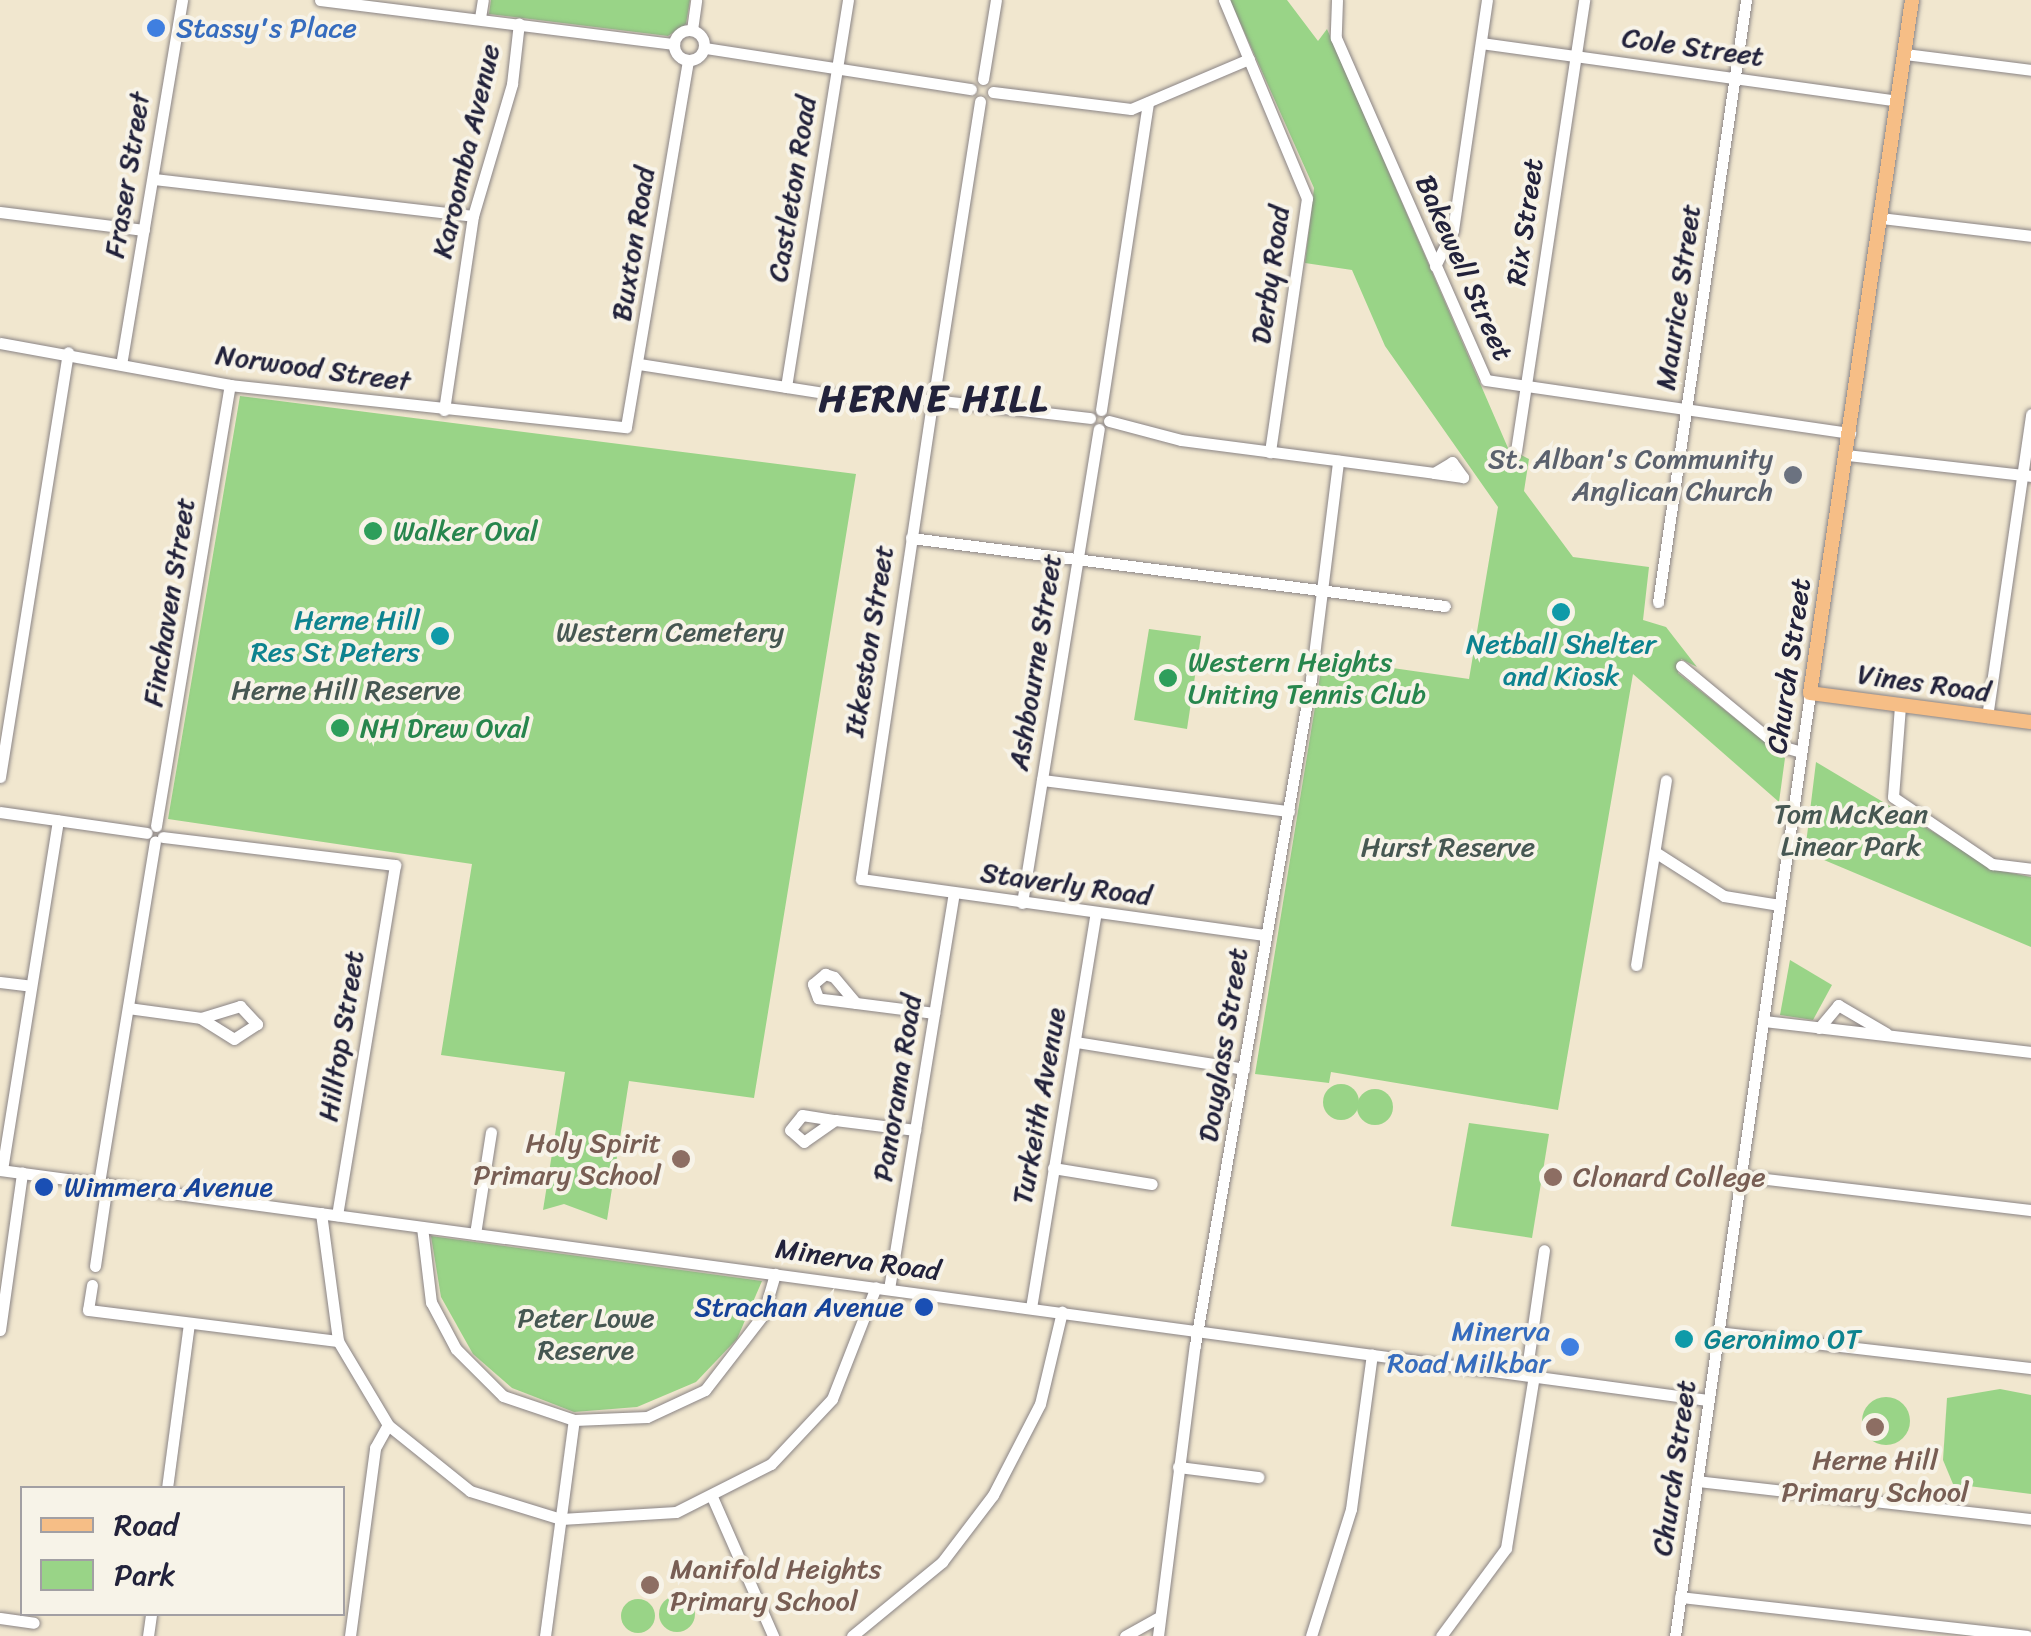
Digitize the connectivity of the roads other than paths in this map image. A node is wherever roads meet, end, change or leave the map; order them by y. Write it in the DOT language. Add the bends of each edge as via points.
graph roads {
  1 [pos="182,0"];
  2 [pos="320,0"];
  3 [pos="484,0"];
  4 [pos="696,0"];
  5 [pos="848,0"];
  6 [pos="996,0"];
  7 [pos="1224,0"];
  8 [pos="1337,0"];
  9 [pos="1487,0"];
  10 [pos="1584,0"];
  11 [pos="1746,0"];
  12 [pos="1912,0"];
  13 [pos="356,2"];
  14 [pos="480,18"];
  15 [pos="520,23"];
  16 [pos="692,30"];
  17 [pos="1481,43"];
  18 [pos="674,44"];
  19 [pos="705,48"];
  20 [pos="1904,54"];
  21 [pos="1575,56"];
  22 [pos="1249,59"];
  23 [pos="688,61"];
  24 [pos="837,68"];
  25 [pos="2031,70"];
  26 [pos="1735,78"];
  27 [pos="983,79"];
  28 [pos="970,89"];
  29 [pos="992,92"];
  30 [pos="980,101"];
  31 [pos="1898,101"];
  32 [pos="1148,103"];
  33 [pos="154,179"];
  34 [pos="0,212"];
  35 [pos="472,216"];
  36 [pos="1881,218"];
  37 [pos="144,230"];
  38 [pos="2031,236"];
  39 [pos="1435,266"];
  40 [pos="0,343"];
  41 [pos="68,352"];
  42 [pos="122,359"];
  43 [pos="639,364"];
  44 [pos="230,386"];
  45 [pos="786,386"];
  46 [pos="1526,387"];
  47 [pos="939,395"];
  48 [pos="922,399"];
  49 [pos="444,410"];
  50 [pos="931,410"];
  51 [pos="1686,410"];
  52 [pos="2031,414"];
  53 [pos="1103,420"];
  54 [pos="620,429"];
  55 [pos="1850,433"];
  56 [pos="1516,451"];
  57 [pos="1270,452"];
  58 [pos="1847,455"];
  59 [pos="1338,461"];
  60 [pos="1434,473"];
  61 [pos="2026,476"];
  62 [pos="911,538"];
  63 [pos="1076,560"];
  64 [pos="1322,591"];
  65 [pos="1658,602"];
  66 [pos="1445,606"];
  67 [pos="1681,666"];
  68 [pos="1810,693"];
  69 [pos="1900,706"];
  70 [pos="1987,717"];
  71 [pos="2031,722"];
  72 [pos="1802,752"];
  73 [pos="0,777"];
  74 [pos="1042,780"];
  75 [pos="1666,780"];
  76 [pos="1289,811"];
  77 [pos="0,812"];
  78 [pos="58,820"];
  79 [pos="155,835"];
  80 [pos="1655,852"];
  81 [pos="2031,869"];
  82 [pos="861,879"];
  83 [pos="954,894"];
  84 [pos="1022,904"];
  85 [pos="1779,905"];
  86 [pos="1096,913"];
  87 [pos="1266,936"];
  88 [pos="1636,965"];
  89 [pos="0,982"];
  90 [pos="31,986"];
  91 [pos="856,1003"];
  92 [pos="128,1008"];
  93 [pos="934,1013"];
  94 [pos="202,1018"];
  95 [pos="1764,1021"];
  96 [pos="1819,1028"];
  97 [pos="1890,1036"];
  98 [pos="1076,1042"];
  99 [pos="2031,1052"];
  100 [pos="1244,1068"];
  101 [pos="835,1120"];
  102 [pos="915,1130"];
  103 [pos="491,1132"];
  104 [pos="1054,1168"];
  105 [pos="1,1170"];
  106 [pos="22,1173"];
  107 [pos="1741,1176"];
  108 [pos="103,1184"];
  109 [pos="1152,1184"];
  110 [pos="2031,1210"];
  111 [pos="320,1213"];
  112 [pos="337,1215"];
  113 [pos="422,1227"];
  114 [pos="475,1234"];
  115 [pos="1544,1250"];
  116 [pos="95,1266"];
  117 [pos="775,1274"];
  118 [pos="92,1285"];
  119 [pos="883,1288"];
  120 [pos="1031,1308"];
  121 [pos="1062,1312"];
  122 [pos="189,1324"];
  123 [pos="0,1330"];
  124 [pos="1198,1331"];
  125 [pos="1718,1332"];
  126 [pos="338,1341"];
  127 [pos="1372,1354"];
  128 [pos="2031,1368"];
  129 [pos="1530,1375"];
  130 [pos="1708,1400"];
  131 [pos="574,1420"];
  132 [pos="388,1425"];
  133 [pos="1178,1468"];
  134 [pos="1258,1477"];
  135 [pos="1697,1481"];
  136 [pos="168,1486"];
  137 [pos="713,1499"];
  138 [pos="561,1519"];
  139 [pos="2031,1519"];
  140 [pos="1680,1597"];
  141 [pos="0,1618"];
  142 [pos="1157,1618"];
  143 [pos="1899,1620"];
  144 [pos="34,1623"];
  145 [pos="350,1636"];
  146 [pos="545,1636"];
  147 [pos="773,1636"];
  148 [pos="852,1636"];
  149 [pos="1124,1636"];
  150 [pos="1158,1636"];
  151 [pos="1312,1636"];
  152 [pos="1441,1636"];
  153 [pos="1675,1636"];
  154 [pos="1897,1636"];
  155 [pos="2027,1636"];
  1 -- 33 [label="street, Fraser Street"];
  2 -- 13 [label="street"];
  3 -- 14 [label="street"];
  4 -- 16 [label="street"];
  5 -- 24 [label="street, Castleton Road"];
  6 -- 27 [label="street"];
  7 -- 22 [label="street, Derby Road"];
  8 -- 39 [label="street, Bakewell Street" via="1335,35"];
  9 -- 17 [label="street"];
  10 -- 21 [label="street, Rix Street"];
  11 -- 26 [label="street, Maurice Street"];
  12 -- 20 [label="main road, Church Street"];
  13 -- 14 [label="street"];
  14 -- 15 [label="street"];
  15 -- 18 [label="street"];
  15 -- 35 [label="street, Karoomba Avenue" via="512,84"];
  16 -- 18 [label="street"];
  16 -- 19 [label="street"];
  17 -- 21 [label="street, Cole Street"];
  17 -- 39 [label="street" via="1452,236"];
  18 -- 23 [label="street"];
  19 -- 23 [label="street"];
  19 -- 24 [label="street"];
  20 -- 25 [label="street"];
  20 -- 31 [label="main road, Church Street"];
  21 -- 26 [label="street, Cole Street"];
  21 -- 46 [label="street, Rix Street"];
  22 -- 32 [label="street"];
  22 -- 57 [label="street, Derby Road" via="1307,202"];
  23 -- 43 [label="street, Buxton Road"];
  24 -- 28 [label="street"];
  24 -- 45 [label="street, Castleton Road"];
  26 -- 31 [label="street, Cole Street"];
  26 -- 51 [label="street, Maurice Street"];
  27 -- 28 [label="street"];
  27 -- 29 [label="street"];
  28 -- 30 [label="street"];
  29 -- 30 [label="street"];
  29 -- 32 [label="street"];
  30 -- 47 [label="street"];
  31 -- 36 [label="main road, Church Street"];
  32 -- 53 [label="street, Ashbourne Street"];
  33 -- 35 [label="street"];
  33 -- 37 [label="street, Fraser Street"];
  34 -- 37 [label="street"];
  35 -- 49 [label="street, Karoomba Avenue"];
  36 -- 38 [label="street"];
  36 -- 55 [label="main road, Church Street"];
  37 -- 42 [label="street, Fraser Street"];
  39 -- 46 [label="street, Bakewell Street" via="1482,376"];
  40 -- 41 [label="street, Norwood Street"];
  41 -- 42 [label="street, Norwood Street"];
  41 -- 73 [label="street"];
  42 -- 44 [label="street, Norwood Street"];
  43 -- 45 [label="street"];
  43 -- 54 [label="street, Buxton Road" via="631,417"];
  44 -- 49 [label="street, Norwood Street"];
  44 -- 79 [label="street, Finchaven Street"];
  45 -- 48 [label="street"];
  46 -- 51 [label="street, Bakewell Street"];
  46 -- 56 [label="street, Rix Street"];
  47 -- 48 [label="street"];
  47 -- 50 [label="street"];
  47 -- 53 [label="street"];
  48 -- 50 [label="street"];
  49 -- 54 [label="street, Norwood Street"];
  50 -- 62 [label="street, Itkeston Street"];
  51 -- 55 [label="street, Bakewell Street"];
  51 -- 65 [label="street, Maurice Street"];
  52 -- 61 [label="street"];
  53 -- 57 [label="street"];
  53 -- 63 [label="street, Ashbourne Street"];
  55 -- 58 [label="main road, Church Street"];
  57 -- 59 [label="street"];
  58 -- 61 [label="street"];
  58 -- 68 [label="main road, Church Street"];
  59 -- 60 [label="street"];
  59 -- 64 [label="street, Douglass Street"];
  61 -- 70 [label="street"];
  62 -- 63 [label="street"];
  62 -- 82 [label="street, Itkeston Street"];
  63 -- 64 [label="street"];
  63 -- 74 [label="street, Ashbourne Street"];
  64 -- 66 [label="street"];
  64 -- 76 [label="street, Douglass Street"];
  67 -- 72 [label="street" via="1777,745"];
  68 -- 69 [label="main road, Vines Road"];
  68 -- 72 [label="street, Church Street"];
  69 -- 70 [label="main road, Vines Road"];
  69 -- 81 [label="street" via="1893,796 1992,864"];
  70 -- 71 [label="main road, Vines Road"];
  72 -- 85 [label="street, Church Street"];
  74 -- 76 [label="street"];
  74 -- 84 [label="street, Ashbourne Street"];
  75 -- 80 [label="street"];
  76 -- 87 [label="street, Douglass Street"];
  77 -- 78 [label="street"];
  78 -- 79 [label="street"];
  78 -- 90 [label="street"];
  79 -- 92 [label="street, Finchaven Street"];
  79 -- 112 [label="street, Hilltop Street" via="395,865"];
  80 -- 85 [label="street" via="1721,895"];
  80 -- 88 [label="street"];
  82 -- 83 [label="street, Staverly Road"];
  83 -- 84 [label="street, Staverly Road"];
  83 -- 93 [label="street, Panorama Road"];
  84 -- 86 [label="street, Staverly Road"];
  85 -- 95 [label="street, Church Street"];
  86 -- 87 [label="street, Staverly Road"];
  86 -- 98 [label="street, Turkeith Avenue"];
  87 -- 100 [label="street, Douglass Street"];
  89 -- 90 [label="street"];
  90 -- 105 [label="street"];
  91 -- 93 [label="street"];
  92 -- 94 [label="street"];
  92 -- 108 [label="street, Finchaven Street"];
  93 -- 102 [label="street, Panorama Road"];
  95 -- 96 [label="street"];
  95 -- 107 [label="street, Church Street"];
  96 -- 97 [label="street"];
  96 -- 97 [label="street" via="1838,1005"];
  97 -- 99 [label="street"];
  98 -- 100 [label="street"];
  98 -- 104 [label="street, Turkeith Avenue"];
  100 -- 124 [label="street, Douglass Street"];
  101 -- 102 [label="street"];
  102 -- 119 [label="street, Panorama Road"];
  103 -- 114 [label="street"];
  104 -- 109 [label="street"];
  104 -- 120 [label="street, Turkeith Avenue"];
  105 -- 106 [label="street, Minerva Road"];
  106 -- 108 [label="street, Minerva Road"];
  106 -- 123 [label="street"];
  107 -- 110 [label="street"];
  107 -- 125 [label="street, Church Street"];
  108 -- 111 [label="street, Minerva Road"];
  108 -- 116 [label="street, Finchaven Street"];
  111 -- 112 [label="street, Minerva Road"];
  111 -- 126 [label="street"];
  112 -- 113 [label="street, Minerva Road"];
  113 -- 114 [label="street, Minerva Road"];
  113 -- 131 [label="street" via="426,1283 456,1349 502,1396"];
  114 -- 117 [label="street, Minerva Road"];
  115 -- 129 [label="street"];
  117 -- 119 [label="street, Minerva Road"];
  117 -- 131 [label="street" via="763,1315 705,1390 647,1418"];
  118 -- 122 [label="street" via="88,1310"];
  119 -- 120 [label="street, Minerva Road"];
  119 -- 137 [label="street" via="827,1406 771,1464"];
  120 -- 121 [label="street, Minerva Road"];
  121 -- 124 [label="street, Minerva Road"];
  121 -- 148 [label="street" via="1040,1404 993,1496 942,1562"];
  122 -- 126 [label="street"];
  122 -- 136 [label="street"];
  124 -- 127 [label="street, Minerva Road"];
  124 -- 133 [label="street, Douglass Street"];
  125 -- 128 [label="street"];
  125 -- 130 [label="street, Church Street"];
  126 -- 132 [label="street"];
  127 -- 129 [label="street, Minerva Road"];
  127 -- 151 [label="street" via="1351,1508"];
  129 -- 130 [label="street, Minerva Road"];
  129 -- 152 [label="street" via="1506,1548"];
  130 -- 135 [label="street, Church Street"];
  131 -- 138 [label="street"];
  132 -- 138 [label="street" via="470,1490"];
  132 -- 145 [label="street" via="375,1448"];
  133 -- 134 [label="street"];
  133 -- 142 [label="street, Douglass Street"];
  135 -- 139 [label="street"];
  135 -- 140 [label="street, Church Street"];
  137 -- 138 [label="street" via="642,1520"];
  137 -- 147 [label="street"];
  138 -- 146 [label="street"];
  140 -- 143 [label="street"];
  140 -- 153 [label="street, Church Street"];
  141 -- 144 [label="street"];
  142 -- 149 [label="street"];
  142 -- 150 [label="street, Douglass Street"];
  143 -- 154 [label="street"];
  143 -- 155 [label="street"];
}
